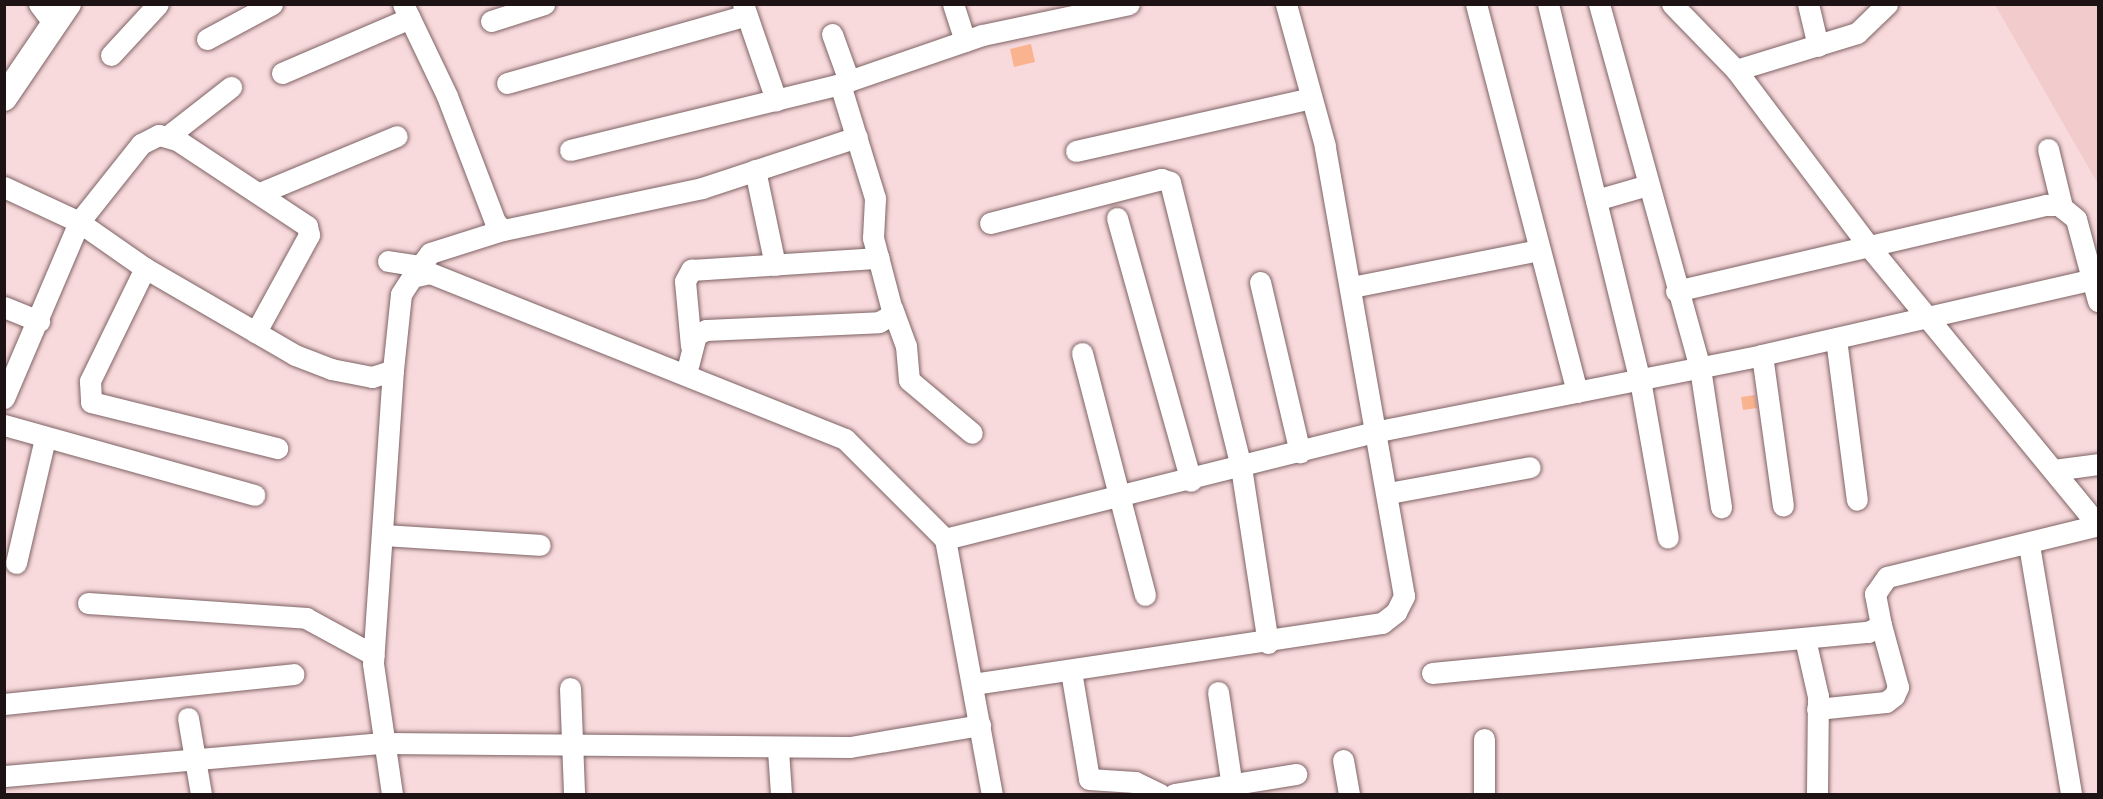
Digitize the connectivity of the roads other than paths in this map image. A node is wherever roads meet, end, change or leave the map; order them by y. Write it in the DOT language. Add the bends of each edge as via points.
graph roads {
  1 [pos="39,4"];
  2 [pos="158,4"];
  3 [pos="272,4"];
  4 [pos="544,4"];
  5 [pos="953,4"];
  6 [pos="1128,4"];
  7 [pos="1286,4"];
  8 [pos="1476,4"];
  9 [pos="1548,4"];
  10 [pos="1599,4"];
  11 [pos="1672,4"];
  12 [pos="1808,4"];
  13 [pos="1887,4"];
  14 [pos="745,10"];
  15 [pos="406,11"];
  16 [pos="61,14"];
  17 [pos="491,21"];
  18 [pos="832,34"];
  19 [pos="207,39"];
  20 [pos="965,41"];
  21 [pos="1818,46"];
  22 [pos="111,55"];
  23 [pos="1736,70"];
  24 [pos="282,73"];
  25 [pos="507,82"];
  26 [pos="844,82"];
  27 [pos="231,87"];
  28 [pos="4,98"];
  29 [pos="1311,98"];
  30 [pos="776,100"];
  31 [pos="168,136"];
  32 [pos="397,136"];
  33 [pos="857,137"];
  34 [pos="2048,149"];
  35 [pos="570,150"];
  36 [pos="1077,151"];
  37 [pos="755,170"];
  38 [pos="1648,185"];
  39 [pos="4,187"];
  40 [pos="260,193"];
  41 [pos="1596,200"];
  42 [pos="2062,207"];
  43 [pos="1117,218"];
  44 [pos="79,222"];
  45 [pos="990,223"];
  46 [pos="503,230"];
  47 [pos="1867,244"];
  48 [pos="1539,250"];
  49 [pos="879,258"];
  50 [pos="388,261"];
  51 [pos="775,265"];
  52 [pos="145,268"];
  53 [pos="415,272"];
  54 [pos="2094,279"];
  55 [pos="1260,282"];
  56 [pos="1352,287"];
  57 [pos="1676,291"];
  58 [pos="2098,301"];
  59 [pos="4,307"];
  60 [pos="892,308"];
  61 [pos="1928,315"];
  62 [pos="39,321"];
  63 [pos="256,332"];
  64 [pos="1836,339"];
  65 [pos="691,346"];
  66 [pos="1082,353"];
  67 [pos="1762,355"];
  68 [pos="1700,368"];
  69 [pos="393,370"];
  70 [pos="686,374"];
  71 [pos="1640,380"];
  72 [pos="1577,392"];
  73 [pos="4,398"];
  74 [pos="4,425"];
  75 [pos="1379,431"];
  76 [pos="972,433"];
  77 [pos="45,438"];
  78 [pos="277,448"];
  79 [pos="1300,452"];
  80 [pos="2098,464"];
  81 [pos="1241,467"];
  82 [pos="1530,467"];
  83 [pos="2054,470"];
  84 [pos="1191,481"];
  85 [pos="1389,493"];
  86 [pos="254,495"];
  87 [pos="1122,495"];
  88 [pos="1857,501"];
  89 [pos="1783,506"];
  90 [pos="1721,507"];
  91 [pos="2098,525"];
  92 [pos="382,536"];
  93 [pos="1668,538"];
  94 [pos="945,539"];
  95 [pos="540,545"];
  96 [pos="2029,545"];
  97 [pos="16,563"];
  98 [pos="1145,595"];
  99 [pos="88,603"];
  100 [pos="1881,624"];
  101 [pos="1805,639"];
  102 [pos="1268,643"];
  103 [pos="374,655"];
  104 [pos="1071,671"];
  105 [pos="1432,673"];
  106 [pos="293,674"];
  107 [pos="973,684"];
  108 [pos="570,688"];
  109 [pos="1218,692"];
  110 [pos="4,704"];
  111 [pos="1817,709"];
  112 [pos="188,718"];
  113 [pos="980,725"];
  114 [pos="1485,739"];
  115 [pos="384,744"];
  116 [pos="573,748"];
  117 [pos="778,750"];
  118 [pos="193,758"];
  119 [pos="1343,760"];
  120 [pos="1296,774"];
  121 [pos="4,776"];
  122 [pos="1232,790"];
  123 [pos="201,795"];
  124 [pos="392,795"];
  125 [pos="574,795"];
  126 [pos="781,795"];
  127 [pos="992,795"];
  128 [pos="1160,795"];
  129 [pos="1174,795"];
  130 [pos="1349,795"];
  131 [pos="1484,795"];
  132 [pos="1817,795"];
  133 [pos="2071,795"];
  1 -- 16 [label="street"];
  2 -- 22 [label="street"];
  3 -- 19 [label="street"];
  4 -- 17 [label="street"];
  5 -- 20 [label="street"];
  6 -- 20 [label="street"];
  7 -- 29 [label="street"];
  8 -- 48 [label="street"];
  9 -- 41 [label="street"];
  10 -- 38 [label="street"];
  11 -- 23 [label="street"];
  12 -- 21 [label="street"];
  13 -- 21 [label="street" via="1871,25"];
  14 -- 25 [label="street"];
  14 -- 30 [label="street"];
  15 -- 24 [label="street"];
  15 -- 46 [label="street" via="447,96 495,222"];
  16 -- 28 [label="street"];
  18 -- 26 [label="street"];
  20 -- 26 [label="street"];
  21 -- 23 [label="street"];
  23 -- 47 [label="street"];
  26 -- 30 [label="street"];
  26 -- 33 [label="street"];
  27 -- 31 [label="street"];
  29 -- 36 [label="street"];
  29 -- 56 [label="street"];
  30 -- 35 [label="street"];
  31 -- 40 [label="street"];
  31 -- 44 [label="street" via="141,144"];
  32 -- 40 [label="street"];
  33 -- 37 [label="street"];
  33 -- 49 [label="street" via="875,198"];
  34 -- 42 [label="street"];
  37 -- 46 [label="street" via="702,188"];
  37 -- 51 [label="street" via="772,229"];
  38 -- 41 [label="street"];
  38 -- 57 [label="street"];
  39 -- 44 [label="street"];
  40 -- 63 [label="street" via="301,219 318,239"];
  41 -- 71 [label="street"];
  42 -- 47 [label="street" via="2046,205"];
  42 -- 54 [label="street" via="2076,219"];
  43 -- 84 [label="street"];
  44 -- 52 [label="street"];
  44 -- 62 [label="street"];
  45 -- 81 [label="street" via="1161,179 1170,183"];
  46 -- 53 [label="street" via="430,253"];
  47 -- 57 [label="street"];
  47 -- 61 [label="street"];
  48 -- 56 [label="street"];
  48 -- 72 [label="street"];
  49 -- 51 [label="street"];
  49 -- 60 [label="street"];
  50 -- 53 [label="street"];
  51 -- 65 [label="street" via="688,272"];
  52 -- 63 [label="street"];
  52 -- 78 [label="street" via="90,381 91,402"];
  53 -- 69 [label="street" via="401,294"];
  53 -- 70 [label="street" via="456,282 562,330"];
  54 -- 58 [label="street"];
  54 -- 61 [label="street"];
  55 -- 79 [label="street"];
  56 -- 75 [label="street"];
  57 -- 68 [label="street"];
  59 -- 62 [label="street"];
  60 -- 65 [label="street" via="893,314 879,322 706,330 696,335"];
  60 -- 76 [label="street" via="906,346 909,380"];
  61 -- 64 [label="street"];
  61 -- 83 [label="street"];
  62 -- 73 [label="street"];
  63 -- 69 [label="street" via="332,369 372,377"];
  64 -- 67 [label="street"];
  64 -- 88 [label="street"];
  65 -- 70 [label="street"];
  66 -- 87 [label="street"];
  67 -- 68 [label="street"];
  67 -- 89 [label="street"];
  68 -- 71 [label="street"];
  68 -- 90 [label="street"];
  69 -- 92 [label="street"];
  70 -- 94 [label="street" via="844,440"];
  71 -- 72 [label="street"];
  71 -- 93 [label="street"];
  72 -- 75 [label="street"];
  74 -- 77 [label="street"];
  75 -- 79 [label="street"];
  75 -- 85 [label="street"];
  77 -- 86 [label="street"];
  77 -- 97 [label="street"];
  79 -- 81 [label="street"];
  80 -- 83 [label="street"];
  81 -- 84 [label="street"];
  81 -- 102 [label="street"];
  82 -- 85 [label="street"];
  83 -- 91 [label="street"];
  84 -- 87 [label="street"];
  85 -- 102 [label="street" via="1404,596 1396,612 1382,623"];
  87 -- 94 [label="street"];
  87 -- 98 [label="street"];
  91 -- 96 [label="street"];
  92 -- 95 [label="street"];
  92 -- 103 [label="street"];
  94 -- 107 [label="street"];
  96 -- 100 [label="street" via="1887,577 1875,594"];
  96 -- 133 [label="street"];
  99 -- 103 [label="street" via="306,618"];
  100 -- 101 [label="street" via="1868,632"];
  100 -- 111 [label="street" via="1898,687 1894,696 1886,702"];
  101 -- 105 [label="street"];
  101 -- 111 [label="street"];
  102 -- 104 [label="street"];
  103 -- 115 [label="street"];
  104 -- 107 [label="street"];
  104 -- 128 [label="street" via="1089,779 1135,782"];
  106 -- 110 [label="street"];
  107 -- 113 [label="street"];
  108 -- 116 [label="street"];
  109 -- 122 [label="street"];
  111 -- 132 [label="street"];
  112 -- 118 [label="street"];
  113 -- 117 [label="street" via="871,745"];
  113 -- 127 [label="street"];
  114 -- 131 [label="street"];
  115 -- 116 [label="street"];
  115 -- 118 [label="street"];
  115 -- 124 [label="street"];
  116 -- 117 [label="street"];
  116 -- 125 [label="street"];
  117 -- 126 [label="street"];
  118 -- 121 [label="street"];
  118 -- 123 [label="street"];
  119 -- 130 [label="street"];
  120 -- 122 [label="street"];
  122 -- 129 [label="street"];
}
